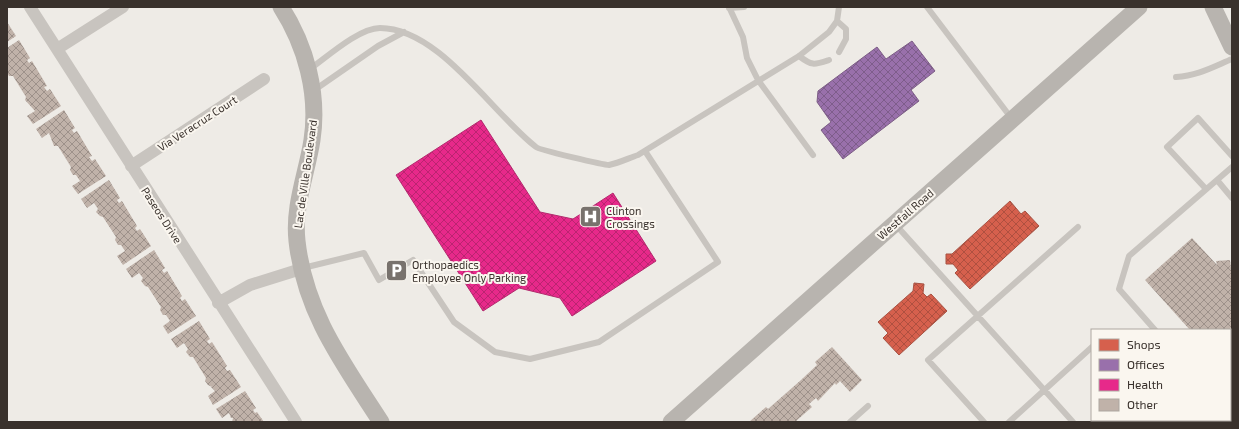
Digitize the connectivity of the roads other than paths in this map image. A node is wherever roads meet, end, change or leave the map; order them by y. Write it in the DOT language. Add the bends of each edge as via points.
graph roads {
  1 [pos="30,7"];
  2 [pos="123,7"];
  3 [pos="281,7"];
  4 [pos="744,7"];
  5 [pos="839,7"];
  6 [pos="927,7"];
  7 [pos="1139,7"];
  8 [pos="1213,7"];
  9 [pos="729,8"];
  10 [pos="837,21"];
  11 [pos="404,32"];
  12 [pos="1232,47"];
  13 [pos="57,49"];
  14 [pos="839,52"];
  15 [pos="799,56"];
  16 [pos="1232,59"];
  17 [pos="829,60"];
  18 [pos="308,69"];
  19 [pos="1176,77"];
  20 [pos="264,79"];
  21 [pos="758,80"];
  22 [pos="312,92"];
  23 [pos="1012,120"];
  24 [pos="646,151"];
  25 [pos="813,155"];
  26 [pos="1232,156"];
  27 [pos="131,166"];
  28 [pos="1232,167"];
  29 [pos="1217,180"];
  30 [pos="1206,189"];
  31 [pos="1232,198"];
  32 [pos="894,223"];
  33 [pos="1078,227"];
  34 [pos="301,269"];
  35 [pos="218,303"];
  36 [pos="978,316"];
  37 [pos="1154,329"];
  38 [pos="1091,348"];
  39 [pos="1044,390"];
  40 [pos="868,406"];
  41 [pos="296,422"];
  42 [pos="381,422"];
  43 [pos="671,422"];
  44 [pos="850,422"];
  45 [pos="984,422"];
  46 [pos="1009,422"];
  47 [pos="1073,422"];
  1 -- 13 [label="street, Paseos Drive"];
  2 -- 13 [label="street"];
  3 -- 18 [label="street, Lac de Ville Boulevard" via="298,38"];
  4 -- 9 [label="lane"];
  5 -- 10 [label="lane"];
  6 -- 23 [label="lane"];
  7 -- 23 [label="street, Westfall Road"];
  8 -- 12 [label="street"];
  9 -- 21 [label="lane" via="743,37 747,58"];
  10 -- 14 [label="lane" via="846,29 846,39"];
  10 -- 15 [label="lane"];
  11 -- 18 [label="lane" via="379,28 365,31"];
  11 -- 22 [label="lane" via="378,46"];
  11 -- 24 [label="lane" via="425,43 452,65 537,148 608,165"];
  13 -- 27 [label="street, Paseos Drive"];
  15 -- 17 [label="lane" via="809,63 816,64"];
  15 -- 21 [label="lane"];
  16 -- 19 [label="lane" via="1189,77"];
  18 -- 22 [label="street, Lac de Ville Boulevard"];
  20 -- 27 [label="street, Via Veracruz Court"];
  21 -- 24 [label="lane"];
  21 -- 25 [label="lane"];
  22 -- 34 [label="street, Lac de Ville Boulevard" via="312,139 296,221"];
  23 -- 32 [label="street, Westfall Road"];
  24 -- 34 [label="lane" via="718,262 599,342 530,359 495,352 454,322 413,260 379,280 364,253"];
  26 -- 30 [label="lane" via="1198,118 1167,147"];
  27 -- 35 [label="street, Paseos Drive"];
  28 -- 29 [label="lane"];
  29 -- 30 [label="lane"];
  29 -- 31 [label="lane"];
  30 -- 37 [label="lane" via="1129,256 1119,288"];
  32 -- 36 [label="lane"];
  32 -- 43 [label="street, Westfall Road"];
  33 -- 36 [label="lane"];
  34 -- 35 [label="street" via="250,285"];
  34 -- 42 [label="street, Lac de Ville Boulevard" via="314,311 326,335"];
  35 -- 41 [label="street, Paseos Drive"];
  36 -- 39 [label="lane"];
  36 -- 45 [label="lane" via="928,360"];
  38 -- 39 [label="lane"];
  39 -- 46 [label="lane"];
  39 -- 47 [label="lane"];
  40 -- 44 [label="lane"];
}
